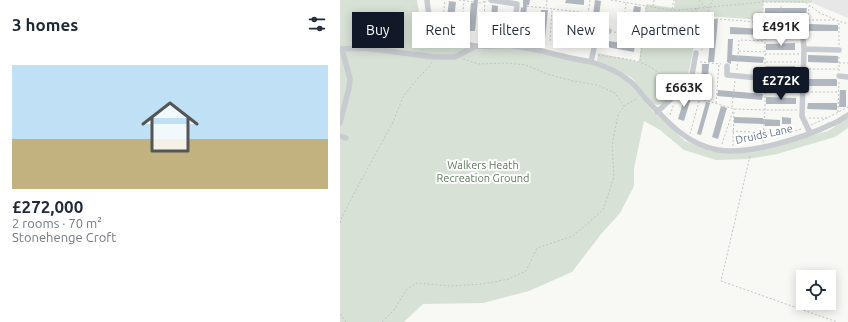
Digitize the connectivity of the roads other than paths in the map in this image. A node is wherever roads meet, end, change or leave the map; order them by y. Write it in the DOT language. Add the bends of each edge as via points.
graph roads {
  1 [pos="427,0"];
  2 [pos="491,0"];
  3 [pos="517,2"];
  4 [pos="516,12"];
  5 [pos="765,33"];
  6 [pos="476,46"];
  7 [pos="528,48"];
  8 [pos="594,48"];
  9 [pos="341,49"];
  10 [pos="839,50"];
  11 [pos="803,52"];
  12 [pos="696,53"];
  13 [pos="591,62"];
  14 [pos="727,66"];
  15 [pos="839,76"];
  16 [pos="848,77"];
  17 [pos="803,79"];
  18 [pos="657,112"];
  19 [pos="848,115"];
  20 [pos="340,122"];
  21 [pos="810,134"];
  22 [pos="340,136"];
  23 [pos="346,138"];
  1 -- 6 [label="street, Druids Lane" via="430,18 439,34 449,41"];
  2 -- 3 [label="street"];
  3 -- 4 [label="street"];
  5 -- 11 [label="street" via="800,34 803,37"];
  6 -- 9 [label="street" via="455,57 434,57 364,48"];
  7 -- 13 [label="street, Druids Lane"];
  8 -- 13 [label="street"];
  9 -- 20 [label="street" via="350,80"];
  10 -- 11 [label="street"];
  11 -- 17 [label="street"];
  12 -- 18 [label="street" via="691,80"];
  13 -- 18 [label="street, Druids Lane" via="627,79"];
  14 -- 17 [label="street" via="728,75"];
  15 -- 16 [label="street"];
  17 -- 21 [label="street" via="803,118"];
  18 -- 21 [label="street, Druids Lane" via="693,142 718,150 752,149"];
  19 -- 21 [label="street, Druids Lane"];
  22 -- 23 [label="street"];
}
